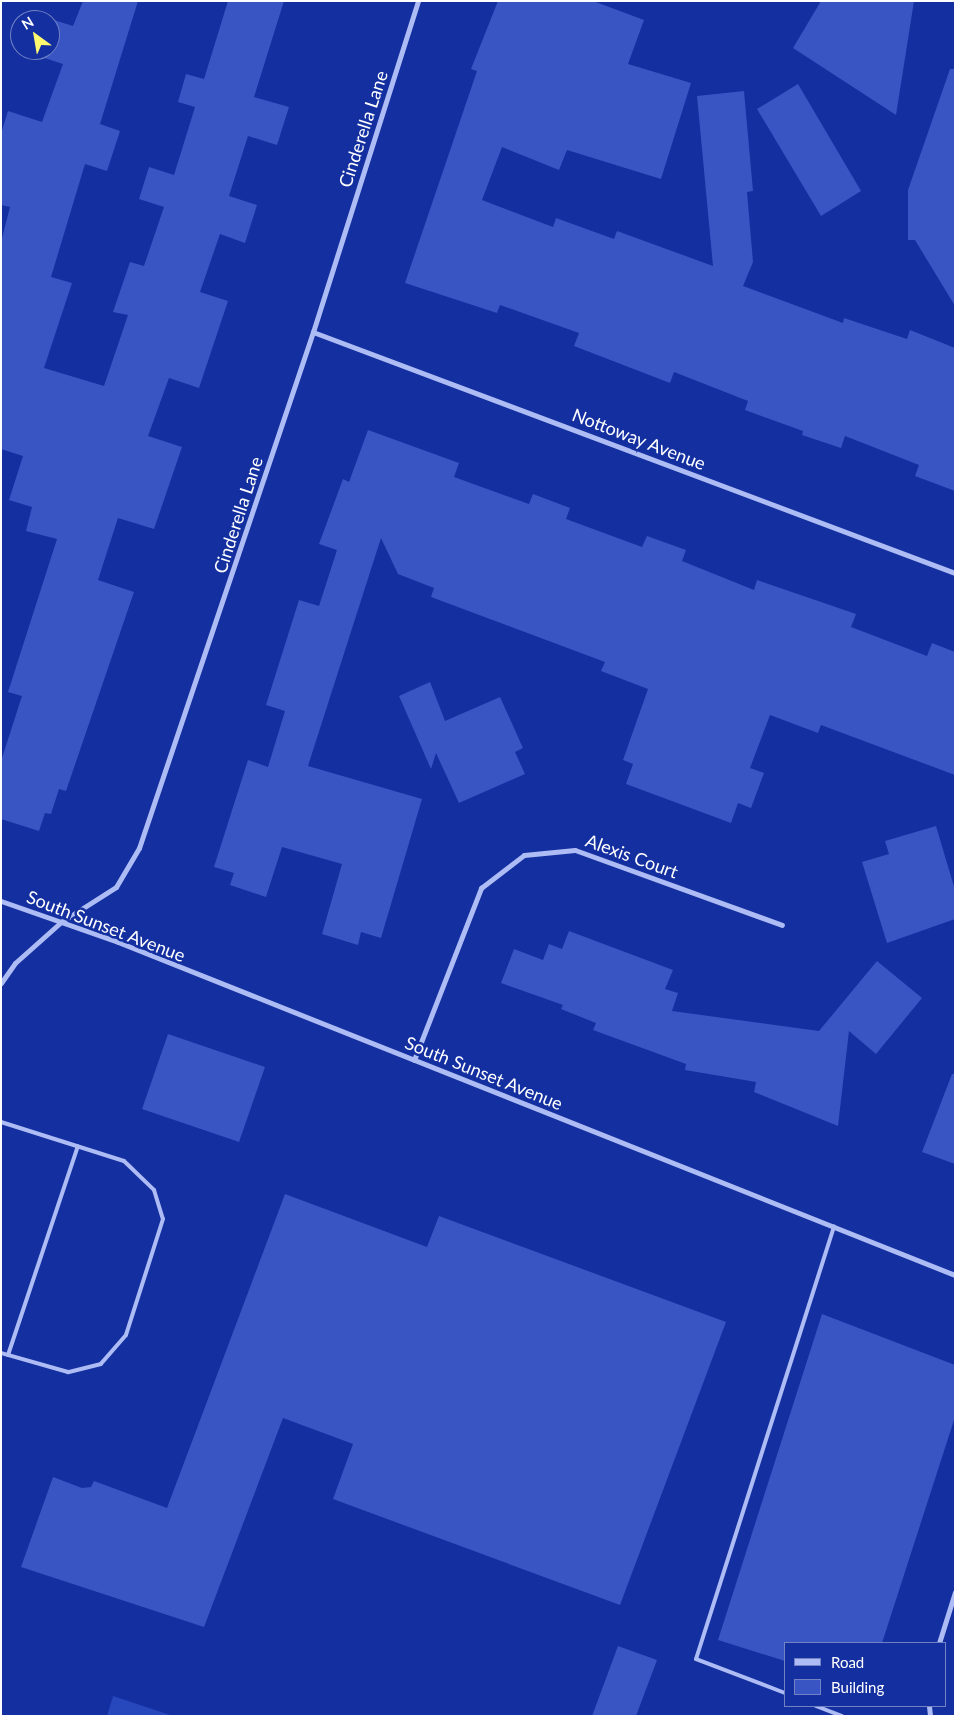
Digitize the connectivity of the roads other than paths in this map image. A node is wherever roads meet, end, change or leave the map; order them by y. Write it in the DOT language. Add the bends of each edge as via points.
graph roads {
  1 [pos="418,1"];
  2 [pos="314,332"];
  3 [pos="955,573"];
  4 [pos="1,901"];
  5 [pos="61,922"];
  6 [pos="782,925"];
  7 [pos="1,983"];
  8 [pos="414,1060"];
  9 [pos="1,1122"];
  10 [pos="78,1146"];
  11 [pos="834,1227"];
  12 [pos="955,1275"];
  13 [pos="1,1353"];
  14 [pos="8,1355"];
  15 [pos="955,1592"];
  16 [pos="939,1642"];
  17 [pos="784,1693"];
  18 [pos="819,1707"];
  19 [pos="842,1716"];
  1 -- 2 [label="street, Cinderella Lane"];
  2 -- 3 [label="street, Nottoway Avenue"];
  2 -- 5 [label="street, Cinderella Lane" via="139,848 116,887"];
  4 -- 5 [label="street, South Sunset Avenue"];
  5 -- 7 [label="street, Cinderella Lane" via="15,963"];
  5 -- 8 [label="street, South Sunset Avenue"];
  6 -- 8 [label="street, Alexis Court" via="574,850 524,855 481,888"];
  8 -- 11 [label="street, South Sunset Avenue"];
  9 -- 10 [label="lane"];
  10 -- 14 [label="lane"];
  10 -- 14 [label="lane" via="124,1161 154,1190 163,1219 126,1335 100,1364 68,1372"];
  11 -- 12 [label="street, South Sunset Avenue"];
  11 -- 17 [label="lane" via="696,1659"];
  13 -- 14 [label="lane"];
  15 -- 16 [label="street"];
  18 -- 19 [label="lane"];
}
